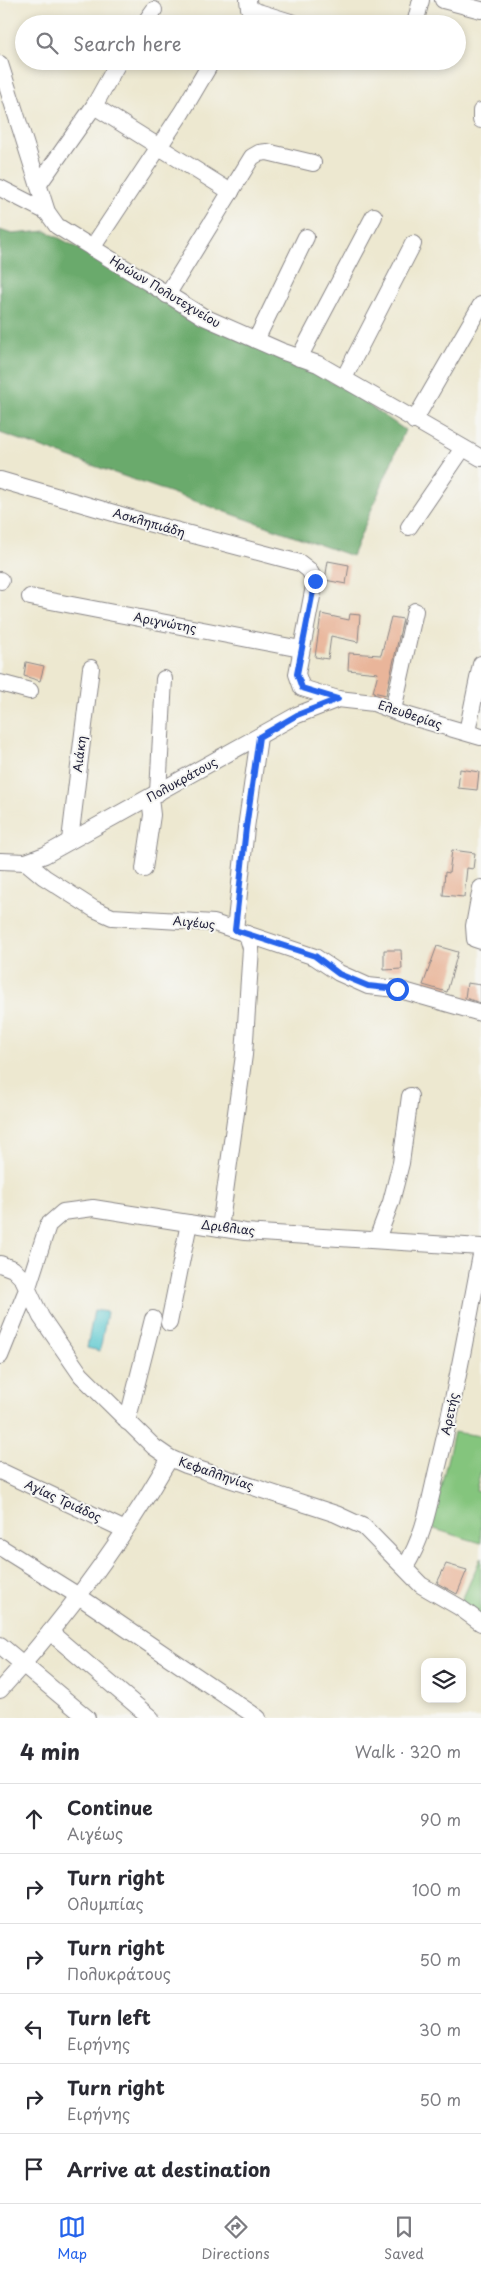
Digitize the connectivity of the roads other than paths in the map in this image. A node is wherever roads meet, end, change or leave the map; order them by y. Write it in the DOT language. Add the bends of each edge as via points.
graph roads {
  1 [pos="248,0"];
  2 [pos="421,0"];
  3 [pos="443,0"];
  4 [pos="154,10"];
  5 [pos="481,10"];
  6 [pos="150,15"];
  7 [pos="268,15"];
  8 [pos="417,15"];
  9 [pos="0,64"];
  10 [pos="114,70"];
  11 [pos="206,70"];
  12 [pos="94,106"];
  13 [pos="481,111"];
  14 [pos="481,120"];
  15 [pos="159,146"];
  16 [pos="313,162"];
  17 [pos="39,184"];
  18 [pos="0,188"];
  19 [pos="231,192"];
  20 [pos="47,212"];
  21 [pos="374,216"];
  22 [pos="306,237"];
  23 [pos="413,244"];
  24 [pos="92,248"];
  25 [pos="167,295"];
  26 [pos="481,305"];
  27 [pos="256,340"];
  28 [pos="299,358"];
  29 [pos="344,378"];
  30 [pos="414,421"];
  31 [pos="463,448"];
  32 [pos="481,458"];
  33 [pos="0,480"];
  34 [pos="409,527"];
  35 [pos="30,597"];
  36 [pos="415,611"];
  37 [pos="301,649"];
  38 [pos="481,664"];
  39 [pos="90,668"];
  40 [pos="164,679"];
  41 [pos="0,682"];
  42 [pos="30,691"];
  43 [pos="338,699"];
  44 [pos="393,710"];
  45 [pos="474,735"];
  46 [pos="259,737"];
  47 [pos="154,796"];
  48 [pos="70,840"];
  49 [pos="0,861"];
  50 [pos="26,862"];
  51 [pos="144,868"];
  52 [pos="481,888"];
  53 [pos="241,932"];
  54 [pos="481,941"];
  55 [pos="481,1013"];
  56 [pos="410,1096"];
  57 [pos="189,1223"];
  58 [pos="220,1228"];
  59 [pos="377,1239"];
  60 [pos="481,1247"];
  61 [pos="481,1256"];
  62 [pos="0,1264"];
  63 [pos="28,1287"];
  64 [pos="0,1356"];
  65 [pos="127,1422"];
  66 [pos="170,1458"];
  67 [pos="0,1472"];
  68 [pos="125,1530"];
  69 [pos="0,1547"];
  70 [pos="405,1567"];
  71 [pos="77,1595"];
  72 [pos="481,1623"];
  73 [pos="50,1632"];
  74 [pos="0,1645"];
  75 [pos="24,1663"];
  76 [pos="0,1690"];
  77 [pos="87,1718"];
  78 [pos="151,1718"];
  79 [pos="258,1718"];
  1 -- 7 [label="street" via="249,8"];
  2 -- 8 [label="street"];
  3 -- 5 [label="street"];
  4 -- 6 [label="street"];
  9 -- 17 [label="street, Ηρώων Πολυτεχνείου"];
  10 -- 12 [label="street"];
  11 -- 15 [label="street"];
  12 -- 15 [label="street"];
  12 -- 17 [label="street"];
  13 -- 14 [label="street"];
  15 -- 19 [label="street"];
  15 -- 24 [label="street"];
  16 -- 19 [label="street" via="259,153 252,157"];
  17 -- 20 [label="street, Ηρώων Πολυτεχνείου"];
  18 -- 20 [label="street"];
  19 -- 25 [label="street"];
  20 -- 24 [label="street, Ηρώων Πολυτεχνείου" via="57,226"];
  21 -- 28 [label="street"];
  22 -- 27 [label="street"];
  23 -- 29 [label="street"];
  24 -- 25 [label="street, Ηρώων Πολυτεχνείου"];
  25 -- 27 [label="street, Ηρώων Πολυτεχνείου" via="204,317"];
  26 -- 30 [label="street"];
  27 -- 28 [label="street, Ηρώων Πολυτεχνείου"];
  28 -- 29 [label="street, Ηρώων Πολυτεχνείου"];
  29 -- 30 [label="street, Ηρώων Πολυτεχνείου"];
  30 -- 31 [label="street, Ηρώων Πολυτεχνείου"];
  31 -- 32 [label="street, Ηρώων Πολυτεχνείου"];
  31 -- 34 [label="street"];
  33 -- 37 [label="street, Ασκληπιάδη" via="300,563 315,581"];
  35 -- 37 [label="street, Αριγνώτης"];
  36 -- 44 [label="street"];
  37 -- 43 [label="street, Ελευθερίας" via="297,674 302,688"];
  38 -- 45 [label="street"];
  39 -- 48 [label="street, Αιάκη"];
  40 -- 47 [label="street"];
  41 -- 42 [label="street"];
  43 -- 44 [label="street, Ελευθερίας" via="374,703"];
  43 -- 46 [label="street, Πολυκράτους" via="297,715"];
  44 -- 45 [label="street, Ελευθερίας"];
  46 -- 47 [label="street, Πολυκράτους"];
  46 -- 53 [label="street" via="246,828"];
  47 -- 48 [label="street, Πολυκράτους"];
  47 -- 51 [label="street"];
  48 -- 50 [label="street, Πολυκράτους"];
  49 -- 50 [label="street"];
  50 -- 53 [label="street, Αιγέως" via="61,888 112,917 205,922"];
  52 -- 54 [label="street" via="474,926 475,939"];
  53 -- 55 [label="street, Αιγέως" via="315,956 339,974 368,986 397,989"];
  53 -- 58 [label="street" via="251,948 244,1055"];
  56 -- 59 [label="street" via="401,1163"];
  57 -- 58 [label="street, Δριβλιας"];
  57 -- 63 [label="street, Δριβλιας" via="93,1208 62,1212 48,1225"];
  57 -- 65 [label="street"];
  58 -- 59 [label="street, Δριβλιας"];
  59 -- 60 [label="street, Δριβλιας"];
  61 -- 70 [label="street, Αρετής" via="449,1422 424,1527 417,1548"];
  62 -- 63 [label="street, Κεφαλληνίας" via="18,1273"];
  63 -- 64 [label="street, Δριβλιας"];
  63 -- 65 [label="street, Κεφαλληνίας" via="41,1317 81,1375"];
  65 -- 66 [label="street, Κεφαλληνίας"];
  66 -- 68 [label="street"];
  66 -- 70 [label="street, Κεφαλληνίας" via="353,1521 376,1537"];
  67 -- 68 [label="street, Αγίας Τριάδος"];
  68 -- 71 [label="street"];
  69 -- 71 [label="street"];
  70 -- 72 [label="street, Κεφαλληνίας" via="421,1585"];
  71 -- 73 [label="street"];
  71 -- 79 [label="street"];
  73 -- 75 [label="street"];
  73 -- 78 [label="street"];
  74 -- 75 [label="street"];
  75 -- 76 [label="street"];
  75 -- 77 [label="street"];
}
